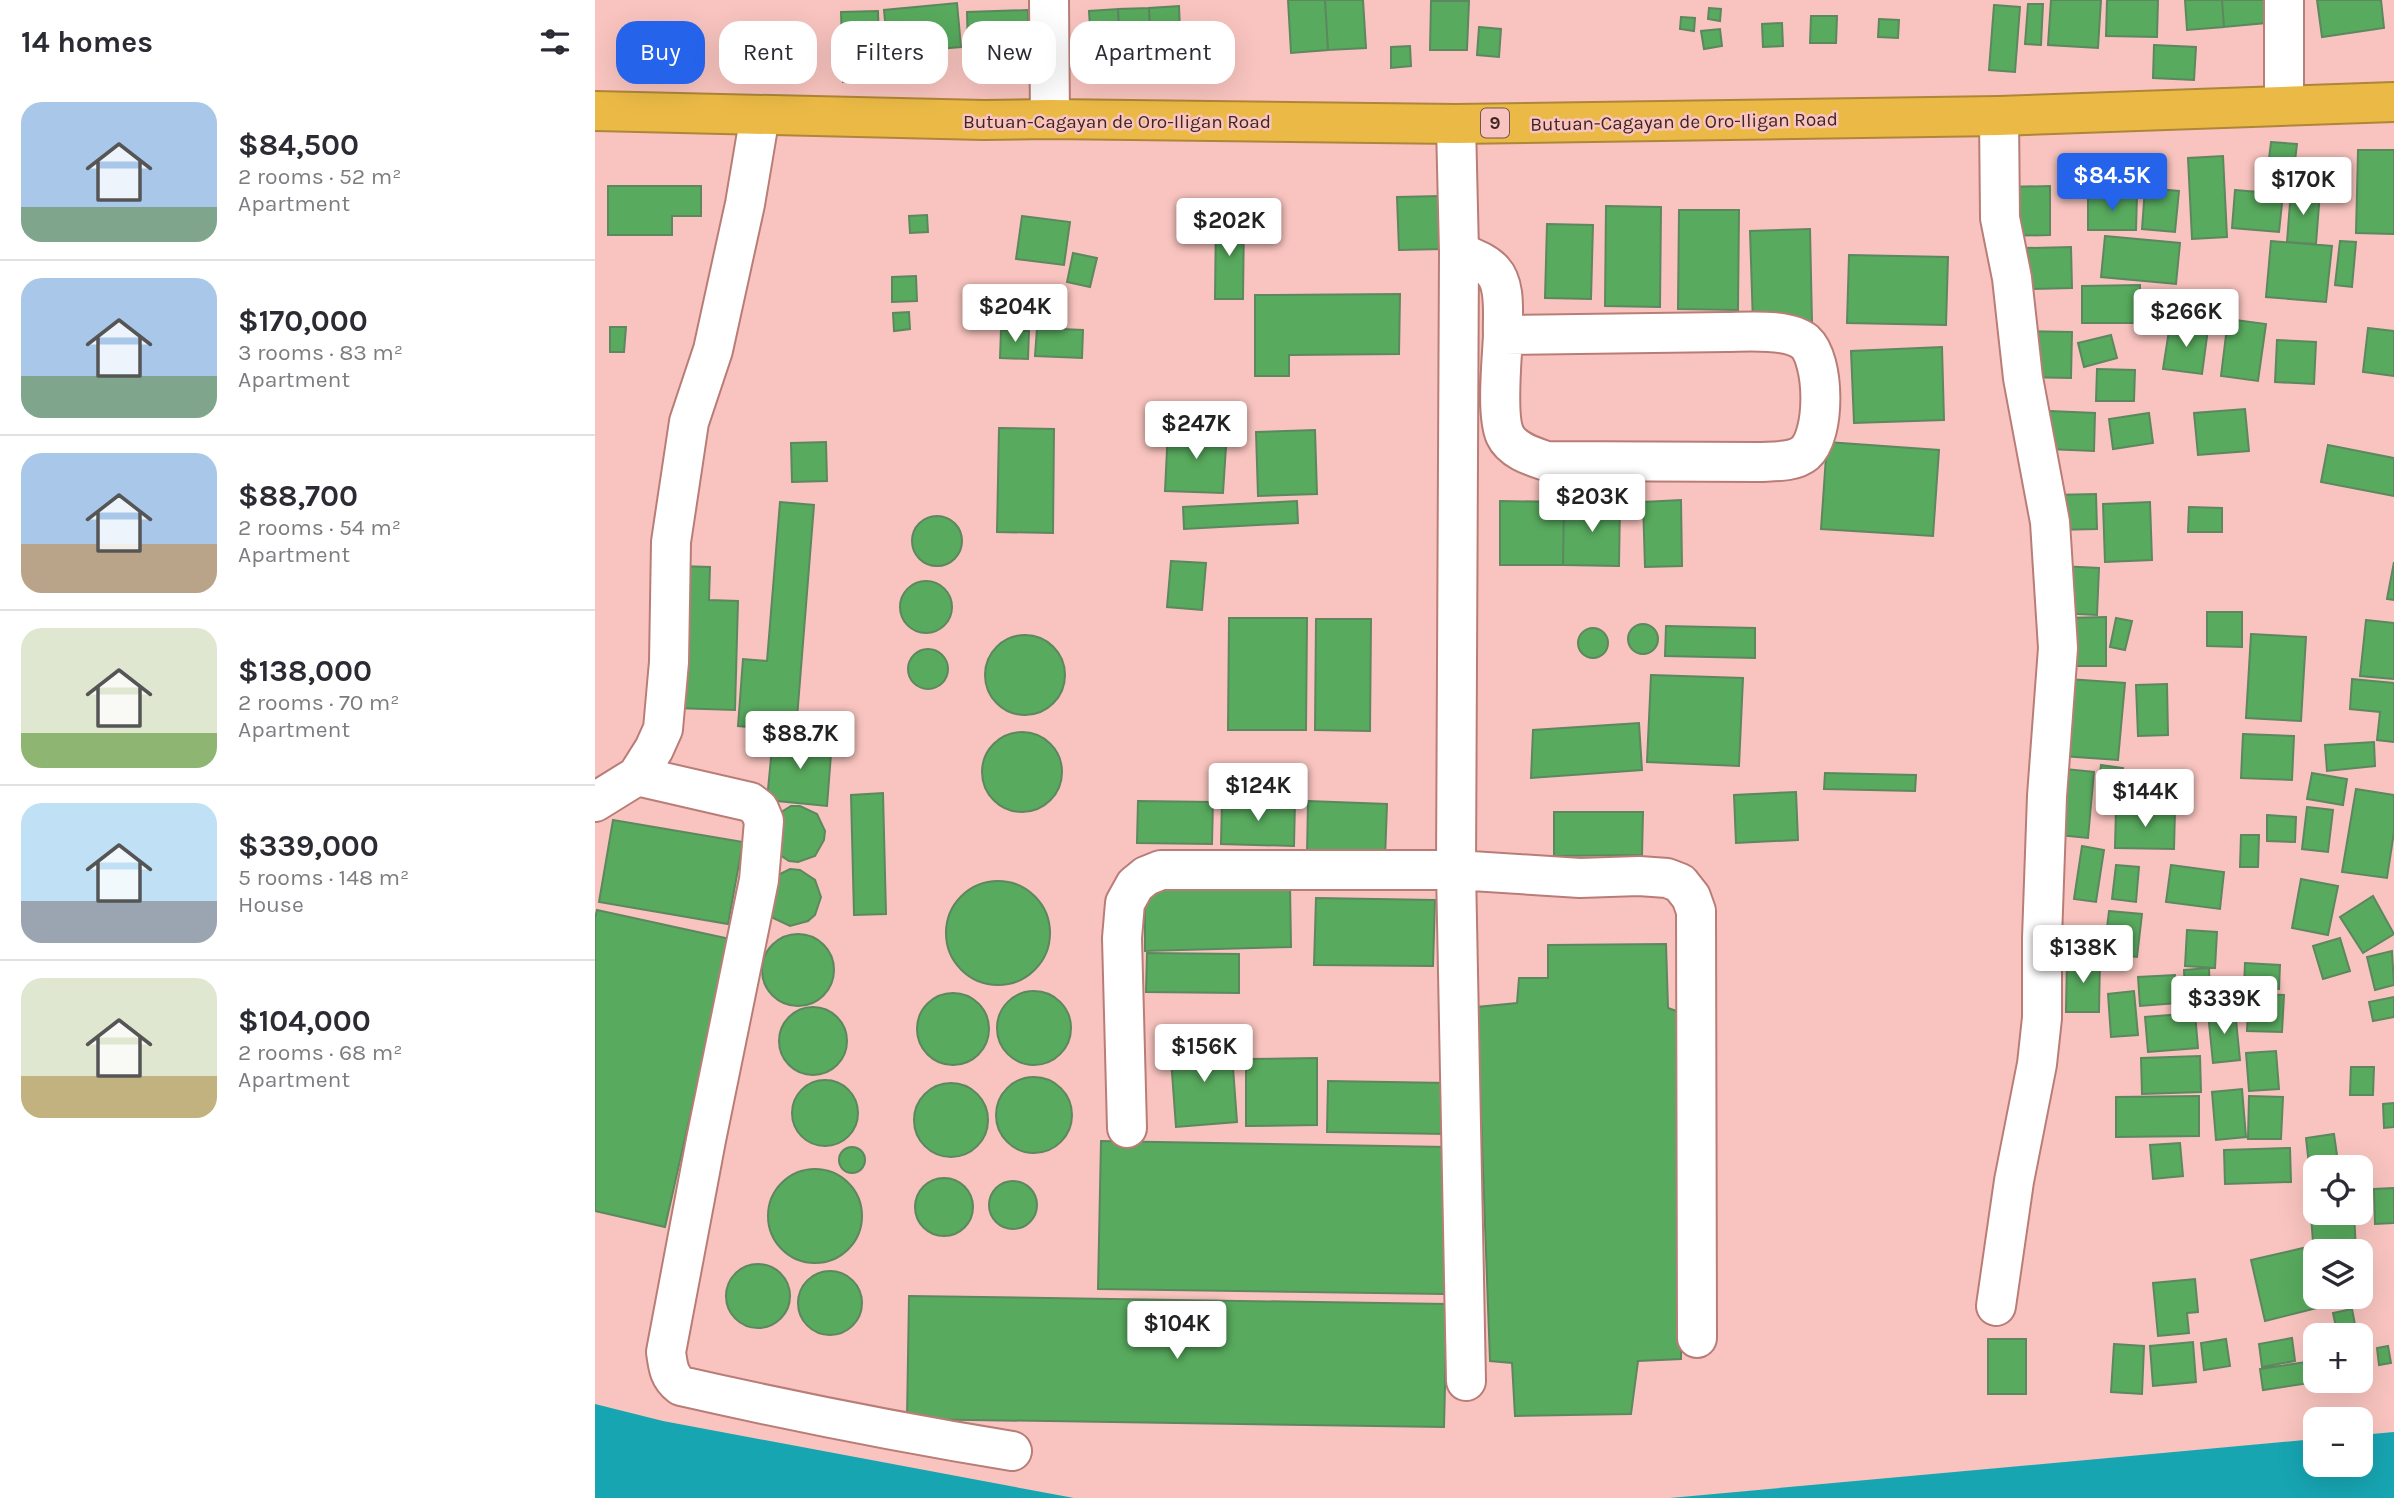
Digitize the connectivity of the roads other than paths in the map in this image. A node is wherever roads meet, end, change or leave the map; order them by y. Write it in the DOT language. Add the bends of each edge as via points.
graph roads {
  1 [pos="1049,0"];
  2 [pos="2284,0"];
  3 [pos="2394,102"];
  4 [pos="2284,104"];
  5 [pos="595,111"];
  6 [pos="760,115"];
  7 [pos="1999,116"];
  8 [pos="1050,118"];
  9 [pos="1456,124"];
  10 [pos="1459,252"];
  11 [pos="1503,335"];
  12 [pos="1459,399"];
  13 [pos="1500,402"];
  14 [pos="637,776"];
  15 [pos="595,802"];
  16 [pos="1456,870"];
  17 [pos="1127,1128"];
  18 [pos="1996,1306"];
  19 [pos="1697,1338"];
  20 [pos="1466,1381"];
  21 [pos="1012,1451"];
  1 -- 8 [label="street"];
  2 -- 4 [label="street"];
  3 -- 4 [label="highway, Butuan-Cagayan de Oro-Iligan Road / 9"];
  4 -- 7 [label="highway, Butuan-Cagayan de Oro-Iligan Road / 9"];
  5 -- 6 [label="highway, Butuan-Cagayan de Oro-Iligan Road / 9"];
  6 -- 8 [label="highway, Butuan-Cagayan de Oro-Iligan Road / 9"];
  6 -- 14 [label="street" via="713,350 689,422 671,542 663,729"];
  7 -- 9 [label="highway, Butuan-Cagayan de Oro-Iligan Road / 9"];
  7 -- 18 [label="street" via="2000,218 2050,522 2057,648 2047,796 2042,1018"];
  8 -- 9 [label="highway, Butuan-Cagayan de Oro-Iligan Road / 9"];
  9 -- 10 [label="street"];
  10 -- 11 [label="street" via="1495,272 1501,290"];
  10 -- 12 [label="street"];
  11 -- 13 [label="street"];
  11 -- 13 [label="street" via="1786,333 1804,341 1813,354 1819,374 1819,418 1805,453 1790,460 1546,461 1527,455 1505,435"];
  12 -- 13 [label="street"];
  12 -- 16 [label="street"];
  14 -- 15 [label="street"];
  14 -- 21 [label="street" via="750,802 764,821 759,880 666,1352 673,1379 681,1385 765,1405"];
  16 -- 17 [label="street" via="1161,870 1146,876 1125,903 1122,938"];
  16 -- 19 [label="street" via="1667,878 1679,883 1691,897 1696,911"];
  16 -- 20 [label="street"];
}
